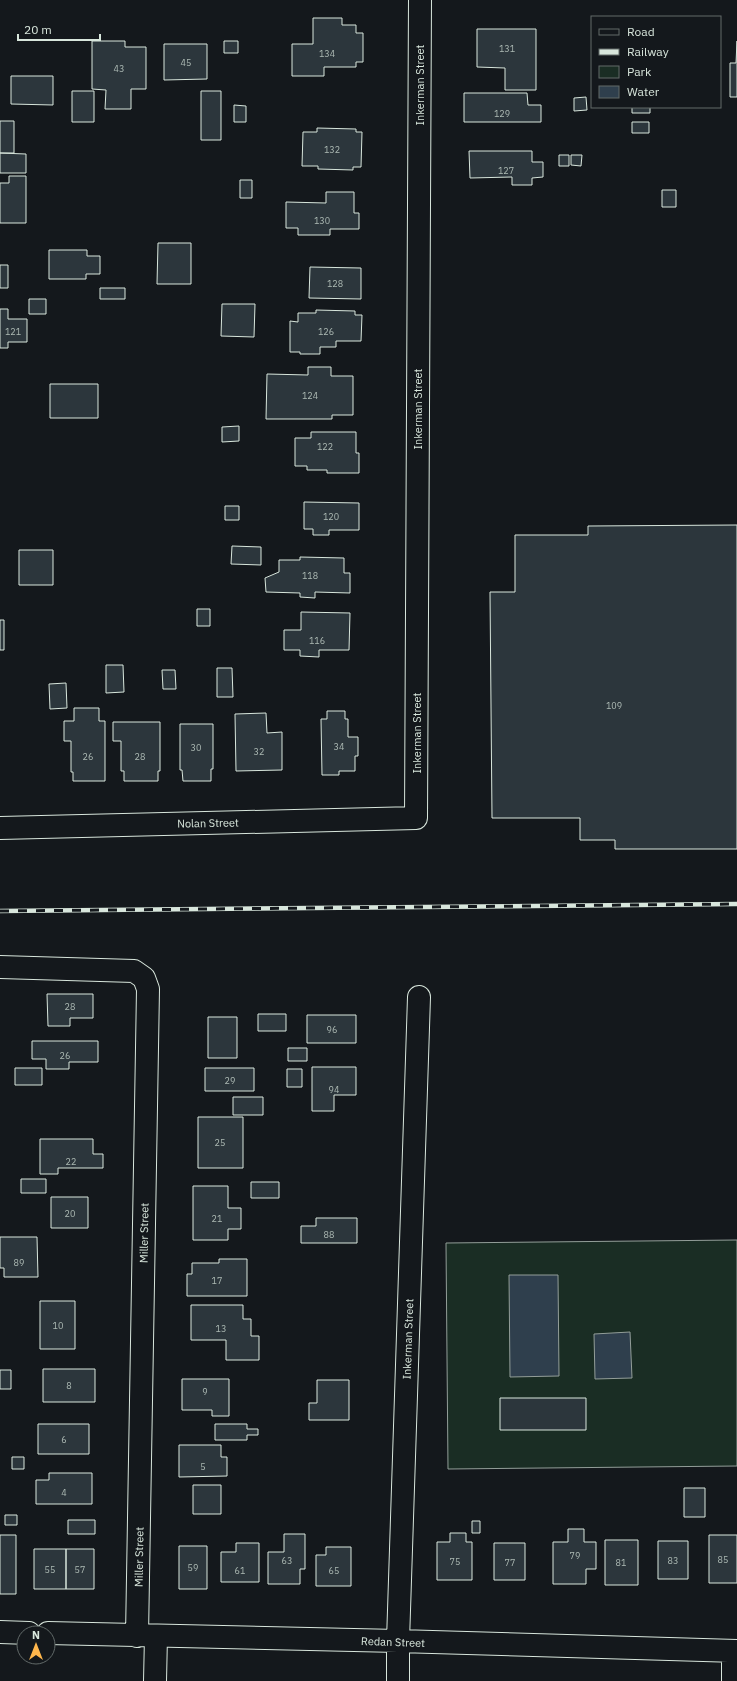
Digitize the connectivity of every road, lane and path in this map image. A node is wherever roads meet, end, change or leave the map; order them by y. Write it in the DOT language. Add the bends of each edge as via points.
graph roads {
  1 [pos="420,0"];
  2 [pos="416,818"];
  3 [pos="0,828"];
  4 [pos="0,967"];
  5 [pos="419,997"];
  6 [pos="0,1632"];
  7 [pos="16,1633"];
  8 [pos="56,1634"];
  9 [pos="147,1636"];
  10 [pos="398,1641"];
  11 [pos="735,1651"];
  12 [pos="155,1681"];
  13 [pos="398,1681"];
  14 [pos="733,1681"];
  1 -- 2 [label="street, Inkerman Street"];
  2 -- 3 [label="street, Nolan Street"];
  4 -- 9 [label="street, Miller Street" via="134,971 144,978 148,989"];
  5 -- 10 [label="street, Inkerman Street"];
  6 -- 7 [label="street"];
  8 -- 9 [label="street, Redan Street"];
  9 -- 10 [label="street, Redan Street"];
  9 -- 12 [label="street, Miller Street"];
  10 -- 11 [label="street, Redan Street"];
  10 -- 13 [label="street, Inkerman Street"];
  11 -- 14 [label="street"];
}
